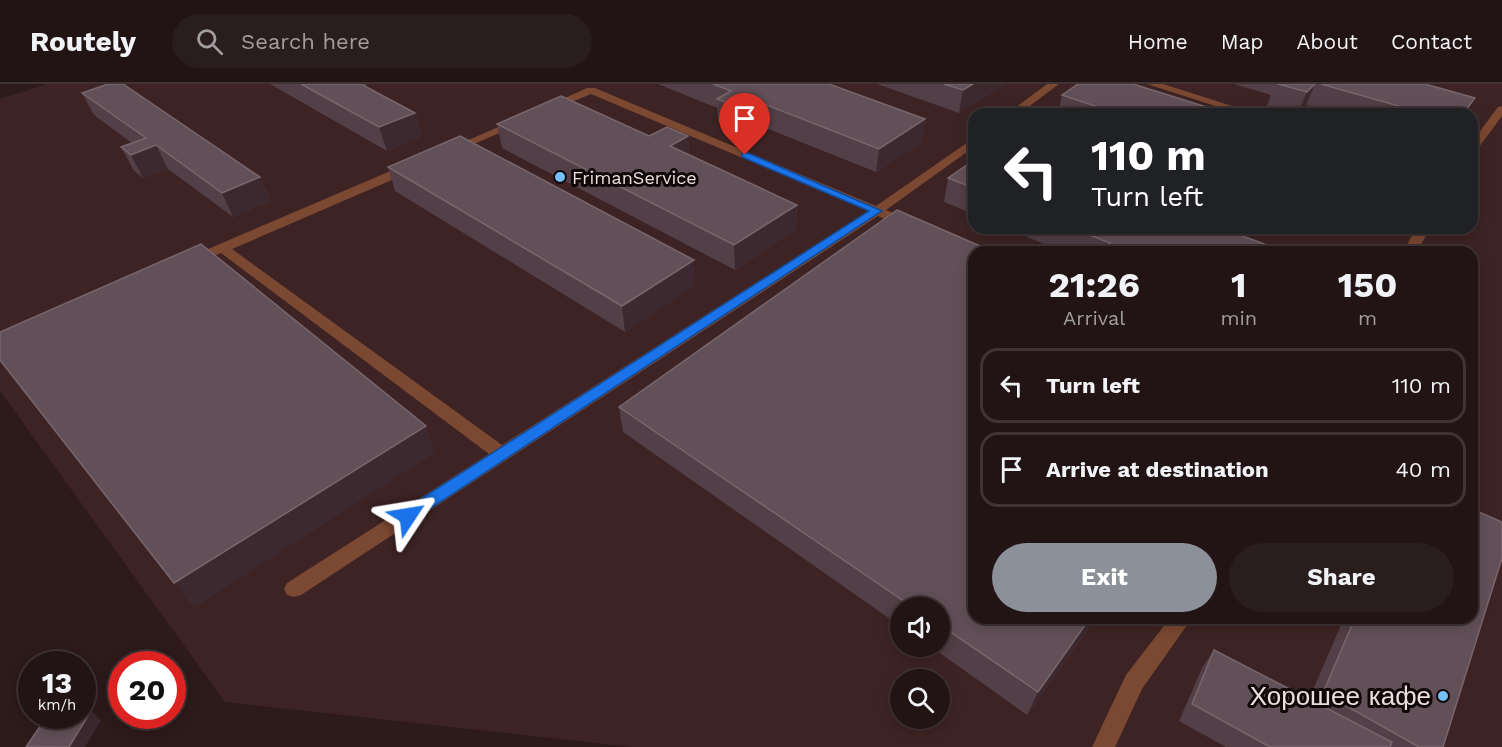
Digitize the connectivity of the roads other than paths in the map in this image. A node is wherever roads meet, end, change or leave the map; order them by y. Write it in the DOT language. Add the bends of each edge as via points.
graph roads {
  1 [pos="1054,84"];
  2 [pos="1152,84"];
  3 [pos="596,87"];
  4 [pos="1020,108"];
  5 [pos="1232,108"];
  6 [pos="1502,109"];
  7 [pos="1478,141"];
  8 [pos="968,145"];
  9 [pos="877,211"];
  10 [pos="921,229"];
  11 [pos="223,248"];
  12 [pos="180,267"];
  13 [pos="502,454"];
  14 [pos="294,589"];
  15 [pos="1178,624"];
  16 [pos="1103,747"];
  1 -- 4 [label="lane"];
  2 -- 5 [label="lane"];
  3 -- 9 [label="lane"];
  3 -- 11 [label="lane"];
  6 -- 7 [label="lane"];
  8 -- 9 [label="lane"];
  9 -- 10 [label="lane"];
  9 -- 13 [label="lane"];
  11 -- 12 [label="lane"];
  11 -- 13 [label="lane"];
  13 -- 14 [label="lane"];
  15 -- 16 [label="lane" via="1134,682"];
}
